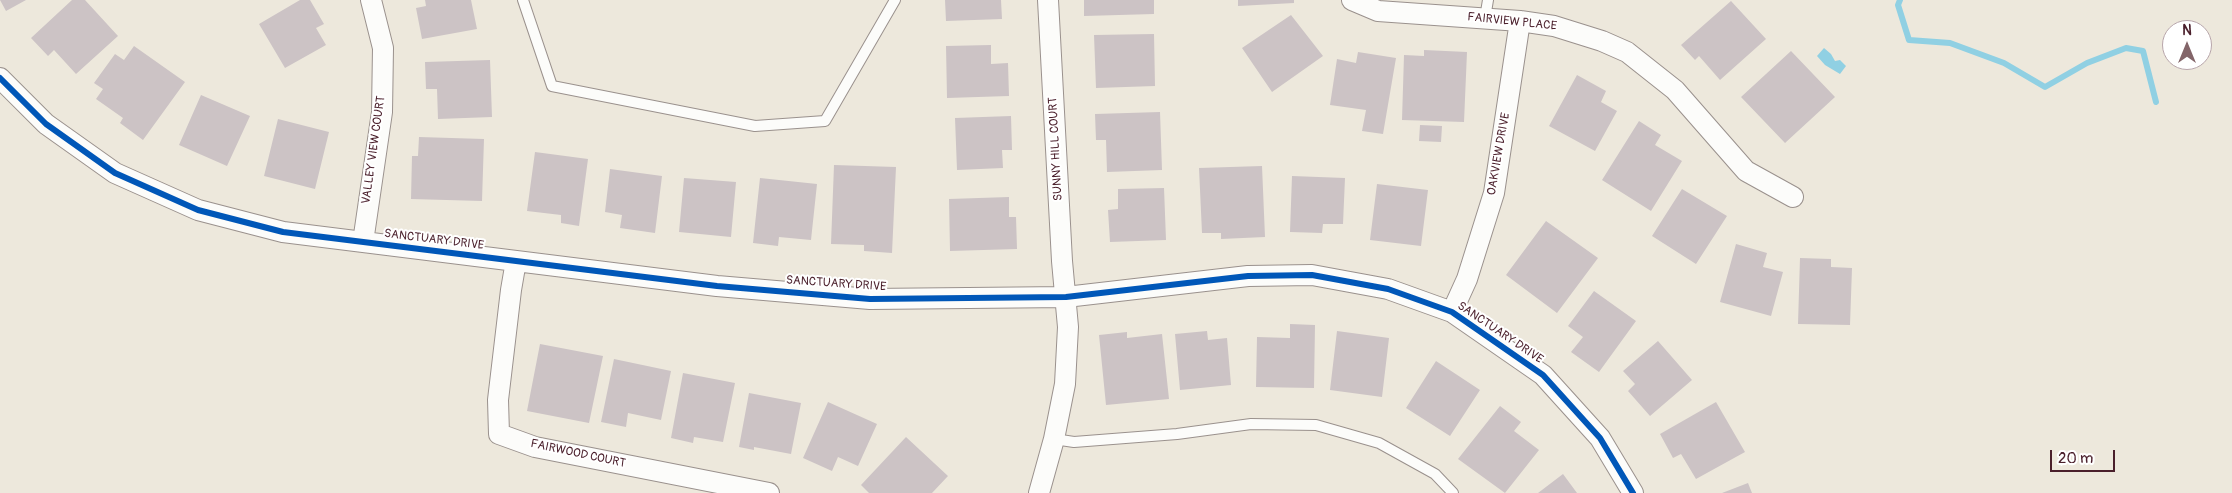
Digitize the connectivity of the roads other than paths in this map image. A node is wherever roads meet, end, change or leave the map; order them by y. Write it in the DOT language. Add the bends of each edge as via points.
graph roads {
  1 [pos="371,0"];
  2 [pos="523,0"];
  3 [pos="895,0"];
  4 [pos="1048,0"];
  5 [pos="1352,0"];
  6 [pos="1486,9"];
  7 [pos="1520,21"];
  8 [pos="0,78"];
  9 [pos="1793,197"];
  10 [pos="363,242"];
  11 [pos="516,261"];
  12 [pos="1066,297"];
  13 [pos="1452,312"];
  14 [pos="1054,439"];
  15 [pos="768,493"];
  16 [pos="1039,493"];
  17 [pos="1453,493"];
  18 [pos="1633,493"];
  1 -- 10 [label="street, VALLEY VIEW COURT" via="383,48 382,112"];
  2 -- 3 [label="lane" via="552,86 755,126 825,121"];
  4 -- 12 [label="street, SUNNY HILL COURT"];
  5 -- 6 [label="street, FAIRVIEW PLACE" via="1378,11"];
  6 -- 7 [label="street, FAIRVIEW PLACE"];
  7 -- 9 [label="street, FAIRVIEW PLACE" via="1578,32 1627,52 1675,90 1746,171"];
  7 -- 13 [label="street, OAKVIEW DRIVE" via="1494,193 1467,279"];
  8 -- 10 [label="street, SANCTUARY DRIVE" via="46,124 115,173 198,210 283,232"];
  10 -- 11 [label="street, SANCTUARY DRIVE"];
  11 -- 12 [label="street, SANCTUARY DRIVE" via="717,286 870,299"];
  11 -- 15 [label="street, FAIRWOOD COURT" via="498,400 499,434 535,448"];
  12 -- 13 [label="street, SANCTUARY DRIVE" via="1248,276 1312,275 1388,288"];
  12 -- 14 [label="street, SUNNY HILL COURT" via="1065,384"];
  13 -- 18 [label="street, SANCTUARY DRIVE" via="1543,375 1600,438"];
  14 -- 16 [label="street, SUNNY HILL COURT"];
  14 -- 17 [label="lane" via="1074,442 1251,424 1316,425 1380,443 1434,474"];
}
